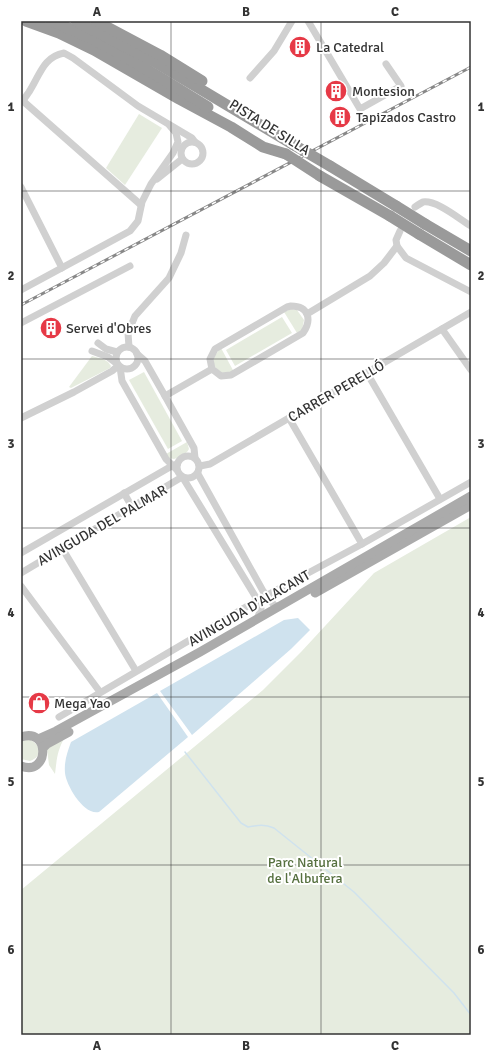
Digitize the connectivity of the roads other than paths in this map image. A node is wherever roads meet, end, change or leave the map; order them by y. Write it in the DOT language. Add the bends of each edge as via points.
graph roads {
  1 [pos="26,21"];
  2 [pos="51,21"];
  3 [pos="76,21"];
  4 [pos="96,21"];
  5 [pos="308,21"];
  6 [pos="288,23"];
  7 [pos="386,64"];
  8 [pos="250,78"];
  9 [pos="22,102"];
  10 [pos="170,126"];
  11 [pos="195,142"];
  12 [pos="294,144"];
  13 [pos="173,153"];
  14 [pos="286,154"];
  15 [pos="181,155"];
  16 [pos="151,184"];
  17 [pos="21,187"];
  18 [pos="141,205"];
  19 [pos="415,207"];
  20 [pos="471,226"];
  21 [pos="400,231"];
  22 [pos="186,235"];
  23 [pos="397,246"];
  24 [pos="471,251"];
  25 [pos="471,265"];
  26 [pos="130,266"];
  27 [pos="62,268"];
  28 [pos="21,290"];
  29 [pos="471,292"];
  30 [pos="471,312"];
  31 [pos="307,314"];
  32 [pos="21,323"];
  33 [pos="442,328"];
  34 [pos="98,343"];
  35 [pos="129,347"];
  36 [pos="92,351"];
  37 [pos="117,352"];
  38 [pos="137,354"];
  39 [pos="118,365"];
  40 [pos="212,369"];
  41 [pos="471,370"];
  42 [pos="367,372"];
  43 [pos="165,396"];
  44 [pos="21,418"];
  45 [pos="289,418"];
  46 [pos="195,458"];
  47 [pos="176,466"];
  48 [pos="200,466"];
  49 [pos="198,474"];
  50 [pos="183,478"];
  51 [pos="471,482"];
  52 [pos="124,494"];
  53 [pos="471,496"];
  54 [pos="440,499"];
  55 [pos="471,505"];
  56 [pos="132,507"];
  57 [pos="362,544"];
  58 [pos="62,548"];
  59 [pos="21,553"];
  60 [pos="21,573"];
  61 [pos="21,586"];
  62 [pos="267,596"];
  63 [pos="258,600"];
  64 [pos="279,607"];
  65 [pos="257,620"];
  66 [pos="136,671"];
  67 [pos="100,692"];
  68 [pos="59,717"];
  69 [pos="22,735"];
  70 [pos="38,739"];
  71 [pos="43,748"];
  72 [pos="21,766"];
  1 -- 14 [label="highway" via="94,50 263,147"];
  2 -- 14 [label="highway, PISTA DE SILLA" via="149,70"];
  3 -- 12 [label="highway, PISTA DE SILLA" via="155,62"];
  4 -- 12 [label="highway" via="160,55 276,128"];
  5 -- 7 [label="street" via="360,109 400,86"];
  6 -- 8 [label="street" via="274,51"];
  9 -- 10 [label="street" via="47,61 64,53"];
  9 -- 18 [label="street"];
  10 -- 11 [label="street"];
  10 -- 13 [label="street" via="176,133 178,142"];
  11 -- 15 [label="street" via="186,144"];
  11 -- 15 [label="street" via="202,150 200,160 190,164"];
  12 -- 24 [label="highway, PISTA DE SILLA, bridge"];
  13 -- 15 [label="street"];
  13 -- 16 [label="street"];
  14 -- 25 [label="highway, PISTA DE SILLA, bridge"];
  15 -- 16 [label="street"];
  16 -- 18 [label="street"];
  17 -- 27 [label="street"];
  18 -- 27 [label="street" via="138,220 130,231"];
  19 -- 20 [label="street" via="422,202 440,206"];
  21 -- 23 [label="street" via="396,240"];
  22 -- 35 [label="street" via="169,278 135,316 128,333"];
  23 -- 29 [label="street" via="406,258"];
  23 -- 31 [label="street" via="370,276"];
  26 -- 32 [label="street"];
  27 -- 28 [label="street"];
  30 -- 33 [label="street, CARRER PERELLÓ"];
  31 -- 40 [label="street" via="308,322 304,333 237,372 221,376"];
  31 -- 40 [label="street" via="298,307 287,307 221,345 212,354"];
  33 -- 41 [label="street"];
  33 -- 42 [label="street, CARRER PERELLÓ"];
  34 -- 37 [label="street"];
  35 -- 37 [label="street"];
  35 -- 38 [label="street"];
  36 -- 39 [label="street" via="108,357"];
  37 -- 39 [label="street"];
  38 -- 39 [label="street" via="134,367 128,370"];
  38 -- 43 [label="street" via="145,361"];
  39 -- 44 [label="street" via="106,374"];
  39 -- 47 [label="street" via="122,381 166,459"];
  40 -- 43 [label="street"];
  42 -- 45 [label="street, CARRER PERELLÓ"];
  42 -- 54 [label="street"];
  43 -- 46 [label="street" via="194,448"];
  45 -- 48 [label="street, CARRER PERELLÓ" via="210,464"];
  45 -- 57 [label="street"];
  46 -- 47 [label="street" via="183,457"];
  46 -- 48 [label="street"];
  47 -- 50 [label="street"];
  47 -- 52 [label="street, AVINGUDA DEL PALMAR"];
  48 -- 49 [label="street"];
  49 -- 50 [label="street" via="191,479"];
  49 -- 62 [label="street"];
  50 -- 56 [label="street, AVINGUDA DEL PALMAR"];
  50 -- 63 [label="street"];
  51 -- 54 [label="street, AVINGUDA D'ALACANT"];
  52 -- 56 [label="street"];
  52 -- 59 [label="street, AVINGUDA DEL PALMAR"];
  53 -- 64 [label="main road, AVINGUDA D'ALACANT"];
  54 -- 57 [label="street, AVINGUDA D'ALACANT"];
  55 -- 71 [label="main road, AVINGUDA D'ALACANT"];
  56 -- 58 [label="street, AVINGUDA DEL PALMAR"];
  57 -- 62 [label="street, AVINGUDA D'ALACANT"];
  58 -- 60 [label="street, AVINGUDA DEL PALMAR"];
  58 -- 66 [label="street"];
  61 -- 67 [label="street"];
  62 -- 63 [label="street, AVINGUDA D'ALACANT"];
  62 -- 64 [label="street"];
  63 -- 65 [label="street" via="261,609"];
  63 -- 66 [label="street, AVINGUDA D'ALACANT"];
  64 -- 65 [label="main road, AVINGUDA D'ALACANT"];
  65 -- 70 [label="main road, AVINGUDA D'ALACANT" via="56,732"];
  66 -- 67 [label="street, AVINGUDA D'ALACANT"];
  67 -- 68 [label="street, AVINGUDA D'ALACANT"];
  69 -- 70 [label="main road"];
  70 -- 71 [label="main road"];
  71 -- 72 [label="main road" via="43,755 38,763 29,767"];
}
